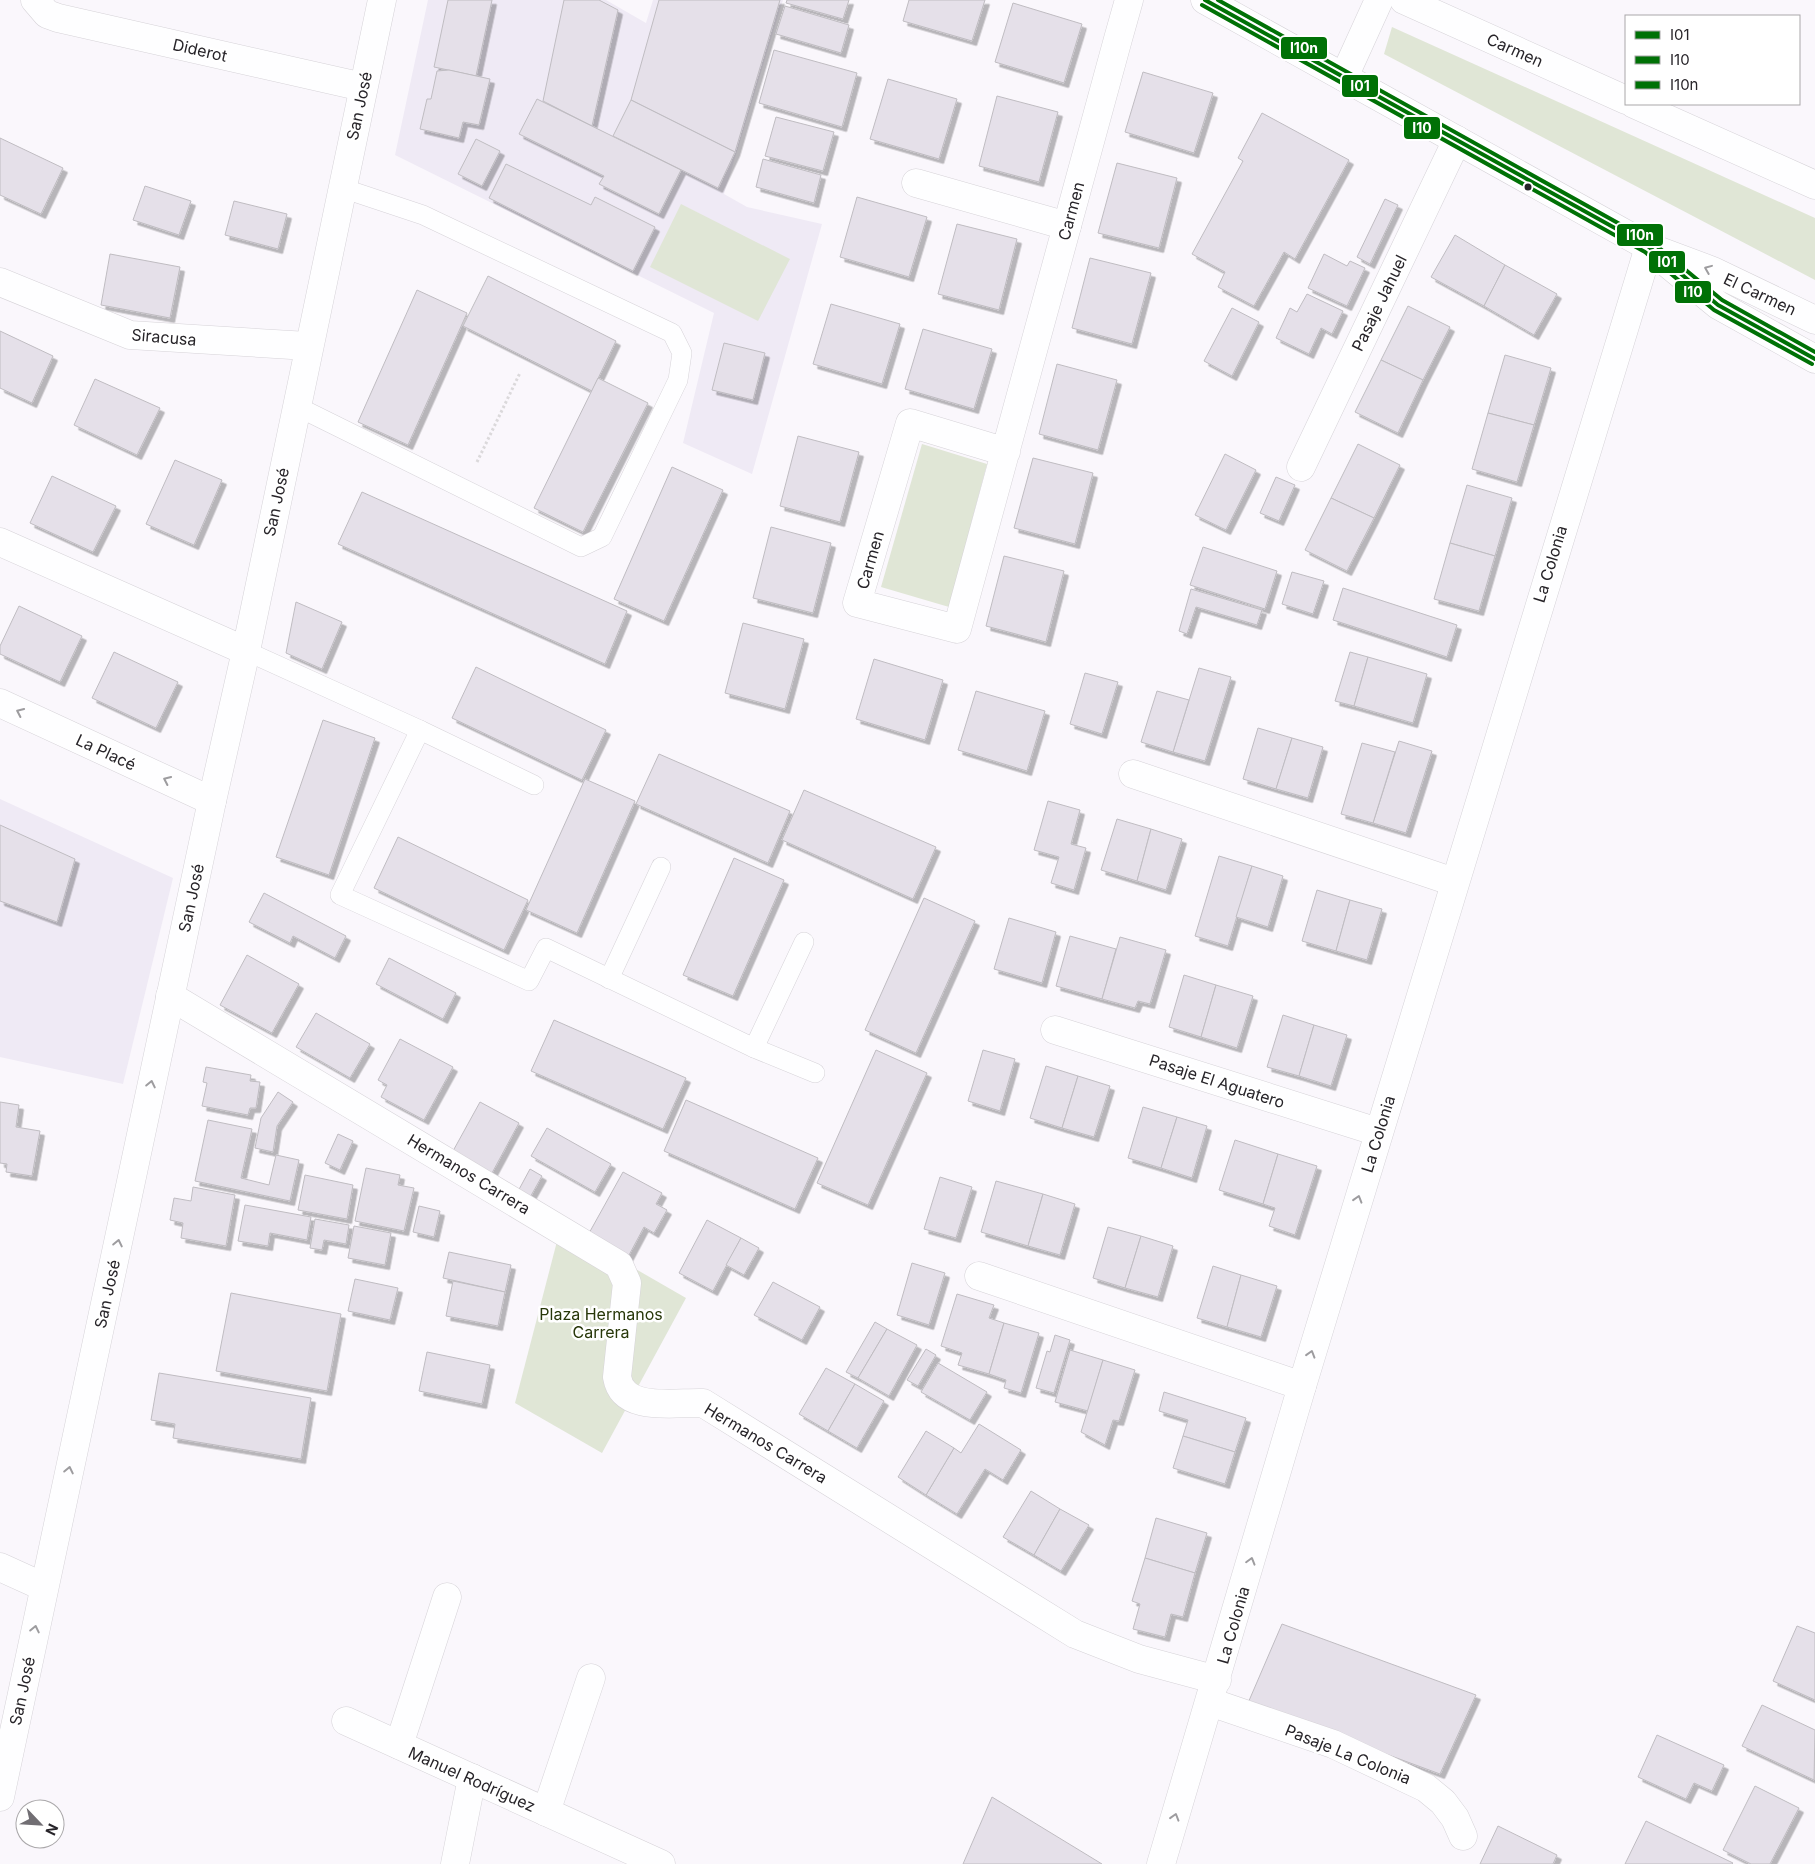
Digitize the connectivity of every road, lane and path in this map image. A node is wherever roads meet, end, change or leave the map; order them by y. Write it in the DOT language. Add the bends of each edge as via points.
graph roads {
  1 [pos="382,0"];
  2 [pos="1129,0"];
  3 [pos="1205,0"];
  4 [pos="1379,0"];
  5 [pos="1404,0"];
  6 [pos="37,3"];
  7 [pos="1344,77"];
  8 [pos="363,86"];
  9 [pos="1625,100"];
  10 [pos="1636,105"];
  11 [pos="1457,140"];
  12 [pos="916,183"];
  13 [pos="1815,186"];
  14 [pos="342,188"];
  15 [pos="1067,226"];
  16 [pos="1649,247"];
  17 [pos="0,282"];
  18 [pos="1815,320"];
  19 [pos="308,346"];
  20 [pos="1815,359"];
  21 [pos="520,373"];
  22 [pos="296,406"];
  23 [pos="1006,452"];
  24 [pos="1301,467"];
  25 [pos="464,489"];
  26 [pos="0,542"];
  27 [pos="246,651"];
  28 [pos="0,703"];
  29 [pos="420,730"];
  30 [pos="1133,774"];
  31 [pos="534,785"];
  32 [pos="212,801"];
  33 [pos="661,867"];
  34 [pos="1454,882"];
  35 [pos="804,942"];
  36 [pos="609,979"];
  37 [pos="170,996"];
  38 [pos="1055,1030"];
  39 [pos="754,1048"];
  40 [pos="815,1073"];
  41 [pos="1378,1132"];
  42 [pos="979,1276"];
  43 [pos="1302,1386"];
  44 [pos="0,1567"];
  45 [pos="44,1587"];
  46 [pos="447,1597"];
  47 [pos="591,1678"];
  48 [pos="1214,1691"];
  49 [pos="346,1721"];
  50 [pos="399,1746"];
  51 [pos="472,1778"];
  52 [pos="0,1797"];
  53 [pos="546,1812"];
  54 [pos="1463,1836"];
  55 [pos="455,1864"];
  56 [pos="661,1864"];
  57 [pos="1161,1864"];
  1 -- 8 [label="street, San José"];
  2 -- 15 [label="street, Carmen"];
  3 -- 7 [label="street, El Carmen"];
  4 -- 7 [label="street"];
  5 -- 9 [label="street, Carmen"];
  6 -- 8 [label="street, Diderot" via="47,14 58,18"];
  7 -- 11 [label="street, El Carmen"];
  8 -- 14 [label="street, San José"];
  10 -- 13 [label="street"];
  11 -- 16 [label="street, El Carmen"];
  11 -- 24 [label="street, Pasaje Jahuel"];
  12 -- 15 [label="street"];
  14 -- 19 [label="street, San José"];
  14 -- 25 [label="lane" via="423,215 672,333 682,352 678,380 602,537 581,547"];
  15 -- 23 [label="street, Carmen"];
  18 -- 16 [label="street, El Carmen, one-way" via="1713,271"];
  16 -- 20 [label="street, El Carmen" via="1718,305"];
  16 -- 34 [label="street, La Colonia"];
  17 -- 19 [label="street, Siracusa" via="130,335"];
  19 -- 22 [label="street, San José"];
  21 -- 25 [label="path"];
  22 -- 25 [label="lane"];
  22 -- 27 [label="street, San José"];
  23 -- 23 [label="street, Carmen" via="957,629 858,603 910,423"];
  26 -- 27 [label="street"];
  27 -- 29 [label="lane"];
  27 -- 32 [label="street, San José"];
  32 -- 28 [label="street, La Placé, one-way"];
  29 -- 31 [label="lane"];
  29 -- 36 [label="lane" via="340,896 529,981 546,948"];
  30 -- 34 [label="street"];
  32 -- 37 [label="street, San José"];
  33 -- 36 [label="lane"];
  34 -- 41 [label="street, La Colonia"];
  35 -- 39 [label="lane"];
  36 -- 39 [label="lane"];
  45 -- 37 [label="street, San José, one-way"];
  37 -- 48 [label="street, Hermanos Carrera" via="619,1265 627,1283 617,1377 621,1391 627,1397 642,1402 704,1403 1075,1634 1178,1671"];
  38 -- 41 [label="street, Pasaje El Aguatero"];
  39 -- 40 [label="lane"];
  43 -- 41 [label="street, La Colonia, one-way"];
  42 -- 43 [label="street"];
  48 -- 43 [label="street, La Colonia, one-way"];
  44 -- 45 [label="street"];
  52 -- 45 [label="street, San José, one-way"];
  46 -- 50 [label="street, Manuel Rodríguez"];
  47 -- 53 [label="street, Manuel Rodríguez"];
  48 -- 54 [label="street, Pasaje La Colonia" via="1426,1788 1443,1802"];
  57 -- 48 [label="street, La Colonia, one-way"];
  49 -- 50 [label="street, Manuel Rodríguez"];
  50 -- 51 [label="street, Manuel Rodríguez"];
  51 -- 53 [label="street, Manuel Rodríguez"];
  51 -- 55 [label="street"];
  53 -- 56 [label="street, Manuel Rodríguez"];
}
